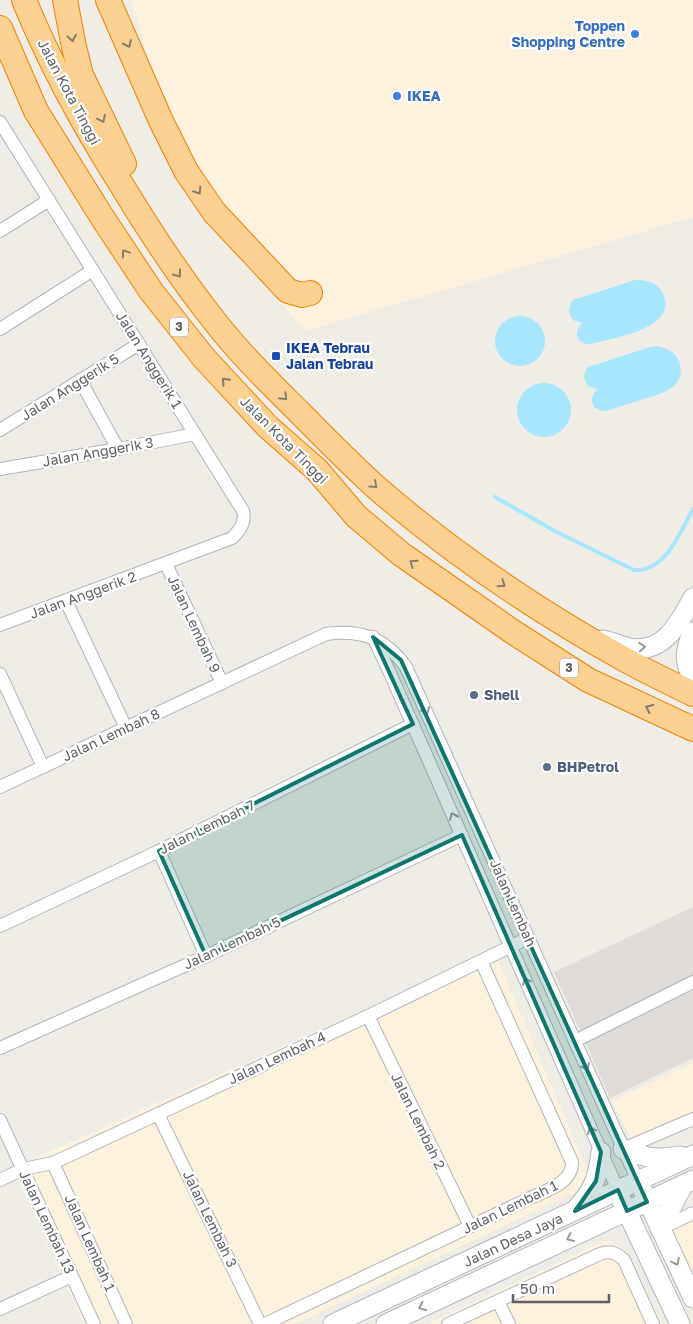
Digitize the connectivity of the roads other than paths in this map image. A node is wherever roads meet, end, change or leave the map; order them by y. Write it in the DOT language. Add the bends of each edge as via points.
graph roads {
  1 [pos="24,0"];
  2 [pos="65,0"];
  3 [pos="108,0"];
  4 [pos="0,28"];
  5 [pos="0,54"];
  6 [pos="36,111"];
  7 [pos="0,122"];
  8 [pos="49,200"];
  9 [pos="0,230"];
  10 [pos="151,233"];
  11 [pos="93,270"];
  12 [pos="310,293"];
  13 [pos="0,329"];
  14 [pos="139,344"];
  15 [pos="80,380"];
  16 [pos="0,430"];
  17 [pos="195,434"];
  18 [pos="118,449"];
  19 [pos="0,469"];
  20 [pos="166,564"];
  21 [pos="693,598"];
  22 [pos="66,601"];
  23 [pos="0,625"];
  24 [pos="578,632"];
  25 [pos="693,632"];
  26 [pos="373,637"];
  27 [pos="0,674"];
  28 [pos="693,678"];
  29 [pos="222,683"];
  30 [pos="693,694"];
  31 [pos="413,724"];
  32 [pos="126,728"];
  33 [pos="693,728"];
  34 [pos="43,767"];
  35 [pos="0,787"];
  36 [pos="462,835"];
  37 [pos="159,851"];
  38 [pos="0,926"];
  39 [pos="528,938"];
  40 [pos="510,946"];
  41 [pos="206,956"];
  42 [pos="481,961"];
  43 [pos="693,982"];
  44 [pos="368,1016"];
  45 [pos="575,1041"];
  46 [pos="0,1048"];
  47 [pos="158,1114"];
  48 [pos="693,1119"];
  49 [pos="0,1120"];
  50 [pos="624,1149"];
  51 [pos="601,1152"];
  52 [pos="693,1155"];
  53 [pos="53,1163"];
  54 [pos="23,1169"];
  55 [pos="0,1180"];
  56 [pos="638,1181"];
  57 [pos="688,1183"];
  58 [pos="618,1190"];
  59 [pos="647,1202"];
  60 [pos="575,1211"];
  61 [pos="627,1211"];
  62 [pos="693,1213"];
  63 [pos="470,1226"];
  64 [pos="595,1226"];
  65 [pos="660,1229"];
  66 [pos="644,1249"];
  67 [pos="72,1276"];
  68 [pos="693,1298"];
  69 [pos="498,1301"];
  70 [pos="0,1309"];
  71 [pos="94,1324"];
  72 [pos="126,1324"];
  73 [pos="260,1324"];
  74 [pos="265,1324"];
  75 [pos="333,1324"];
  76 [pos="386,1324"];
  77 [pos="448,1324"];
  78 [pos="509,1324"];
  79 [pos="653,1324"];
  80 [pos="680,1324"];
  1 -- 10 [label="highway, Jalan Kota Tinggi / 3" via="83,123"];
  2 -- 10 [label="highway, one-way" via="81,75 138,194"];
  3 -- 12 [label="highway, one-way" via="161,121 202,197 288,291 302,295"];
  4 -- 6 [label="highway, Jalan Kota Tinggi / 3"];
  5 -- 6 [label="highway"];
  33 -- 6 [label="highway, Jalan Kota Tinggi / 3, one-way" via="588,680 401,554 356,516 317,470 268,427 204,358 151,291"];
  7 -- 8 [label="street, Jalan Anggerik 1"];
  8 -- 9 [label="street"];
  8 -- 11 [label="street, Jalan Anggerik 1"];
  10 -- 24 [label="highway, Jalan Kota Tinggi / 3, one-way" via="223,332 351,464 422,526 473,564"];
  11 -- 13 [label="street"];
  11 -- 14 [label="street, Jalan Anggerik 1"];
  14 -- 15 [label="street, Jalan Anggerik 5"];
  14 -- 17 [label="street, Jalan Anggerik 1"];
  15 -- 16 [label="street, Jalan Anggerik 5"];
  15 -- 18 [label="street"];
  17 -- 18 [label="street, Jalan Anggerik 3"];
  17 -- 20 [label="street, Jalan Anggerik 1" via="243,511 244,521 232,538"];
  18 -- 19 [label="street, Jalan Anggerik 3"];
  20 -- 22 [label="street, Jalan Anggerik 2"];
  20 -- 29 [label="street, Jalan Lembah 9"];
  24 -- 21 [label="main road, one-way" via="630,648 656,645 669,636"];
  22 -- 23 [label="street, Jalan Anggerik 2"];
  22 -- 32 [label="street"];
  24 -- 30 [label="highway, Jalan Kota Tinggi / 3"];
  25 -- 28 [label="main road" via="686,652 687,668"];
  26 -- 29 [label="street, Jalan Lembah" via="353,632 326,634"];
  26 -- 31 [label="street, Jalan Lembah"];
  26 -- 39 [label="street, Jalan Lembah, one-way" via="406,667"];
  27 -- 34 [label="street"];
  29 -- 32 [label="street, Jalan Lembah 8"];
  36 -- 31 [label="street, Jalan Lembah, one-way"];
  31 -- 37 [label="street, Jalan Lembah 7"];
  32 -- 34 [label="street, Jalan Lembah 8"];
  34 -- 35 [label="street, Jalan Lembah 8"];
  36 -- 40 [label="street, Jalan Lembah"];
  36 -- 41 [label="street, Jalan Lembah 5"];
  37 -- 38 [label="street, Jalan Lembah 7"];
  37 -- 41 [label="street"];
  39 -- 40 [label="street, Jalan Lembah 4"];
  39 -- 45 [label="street, Jalan Lembah"];
  40 -- 42 [label="street, Jalan Lembah 4"];
  51 -- 40 [label="street, Jalan Lembah, one-way"];
  41 -- 46 [label="street, Jalan Lembah 5"];
  42 -- 44 [label="street, Jalan Lembah 4"];
  42 -- 63 [label="street, Jalan Lembah 1" via="572,1168 562,1182"];
  43 -- 45 [label="street"];
  44 -- 47 [label="street, Jalan Lembah 4"];
  44 -- 63 [label="street, Jalan Lembah 2"];
  45 -- 50 [label="street, Jalan Lembah, one-way"];
  47 -- 53 [label="street, Jalan Lembah 4"];
  47 -- 73 [label="street, Jalan Lembah 3"];
  48 -- 50 [label="street"];
  49 -- 54 [label="street, Jalan Lembah 13"];
  50 -- 52 [label="main road" via="661,1159"];
  50 -- 56 [label="street, Jalan Lembah"];
  51 -- 58 [label="street, Jalan Lembah"];
  51 -- 60 [label="main road" via="596,1181 590,1194"];
  52 -- 56 [label="main road, Jalan Desa Jaya"];
  53 -- 54 [label="street, Jalan Lembah 4"];
  53 -- 72 [label="street, Jalan Lembah 1"];
  54 -- 55 [label="street, Jalan Lembah 4"];
  54 -- 67 [label="street, Jalan Lembah 13"];
  56 -- 58 [label="main road, Jalan Desa Jaya"];
  56 -- 59 [label="main road"];
  57 -- 59 [label="main road, Jalan Desa Jaya"];
  57 -- 65 [label="main road"];
  58 -- 60 [label="main road, Jalan Desa Jaya"];
  58 -- 61 [label="main road"];
  59 -- 61 [label="main road, Jalan Desa Jaya"];
  59 -- 65 [label="main road"];
  60 -- 75 [label="main road, Jalan Desa Jaya"];
  61 -- 64 [label="main road, Jalan Desa Jaya"];
  61 -- 66 [label="main road"];
  62 -- 65 [label="street"];
  63 -- 74 [label="street, Jalan Lembah 1"];
  64 -- 66 [label="main road" via="623,1233"];
  64 -- 76 [label="main road, Jalan Desa Jaya, one-way"];
  65 -- 68 [label="main road, one-way"];
  66 -- 80 [label="main road"];
  67 -- 70 [label="street"];
  67 -- 71 [label="street, Jalan Lembah 13"];
  69 -- 77 [label="street"];
  69 -- 78 [label="street"];
  69 -- 79 [label="street" via="610,1252 624,1260"];
}
